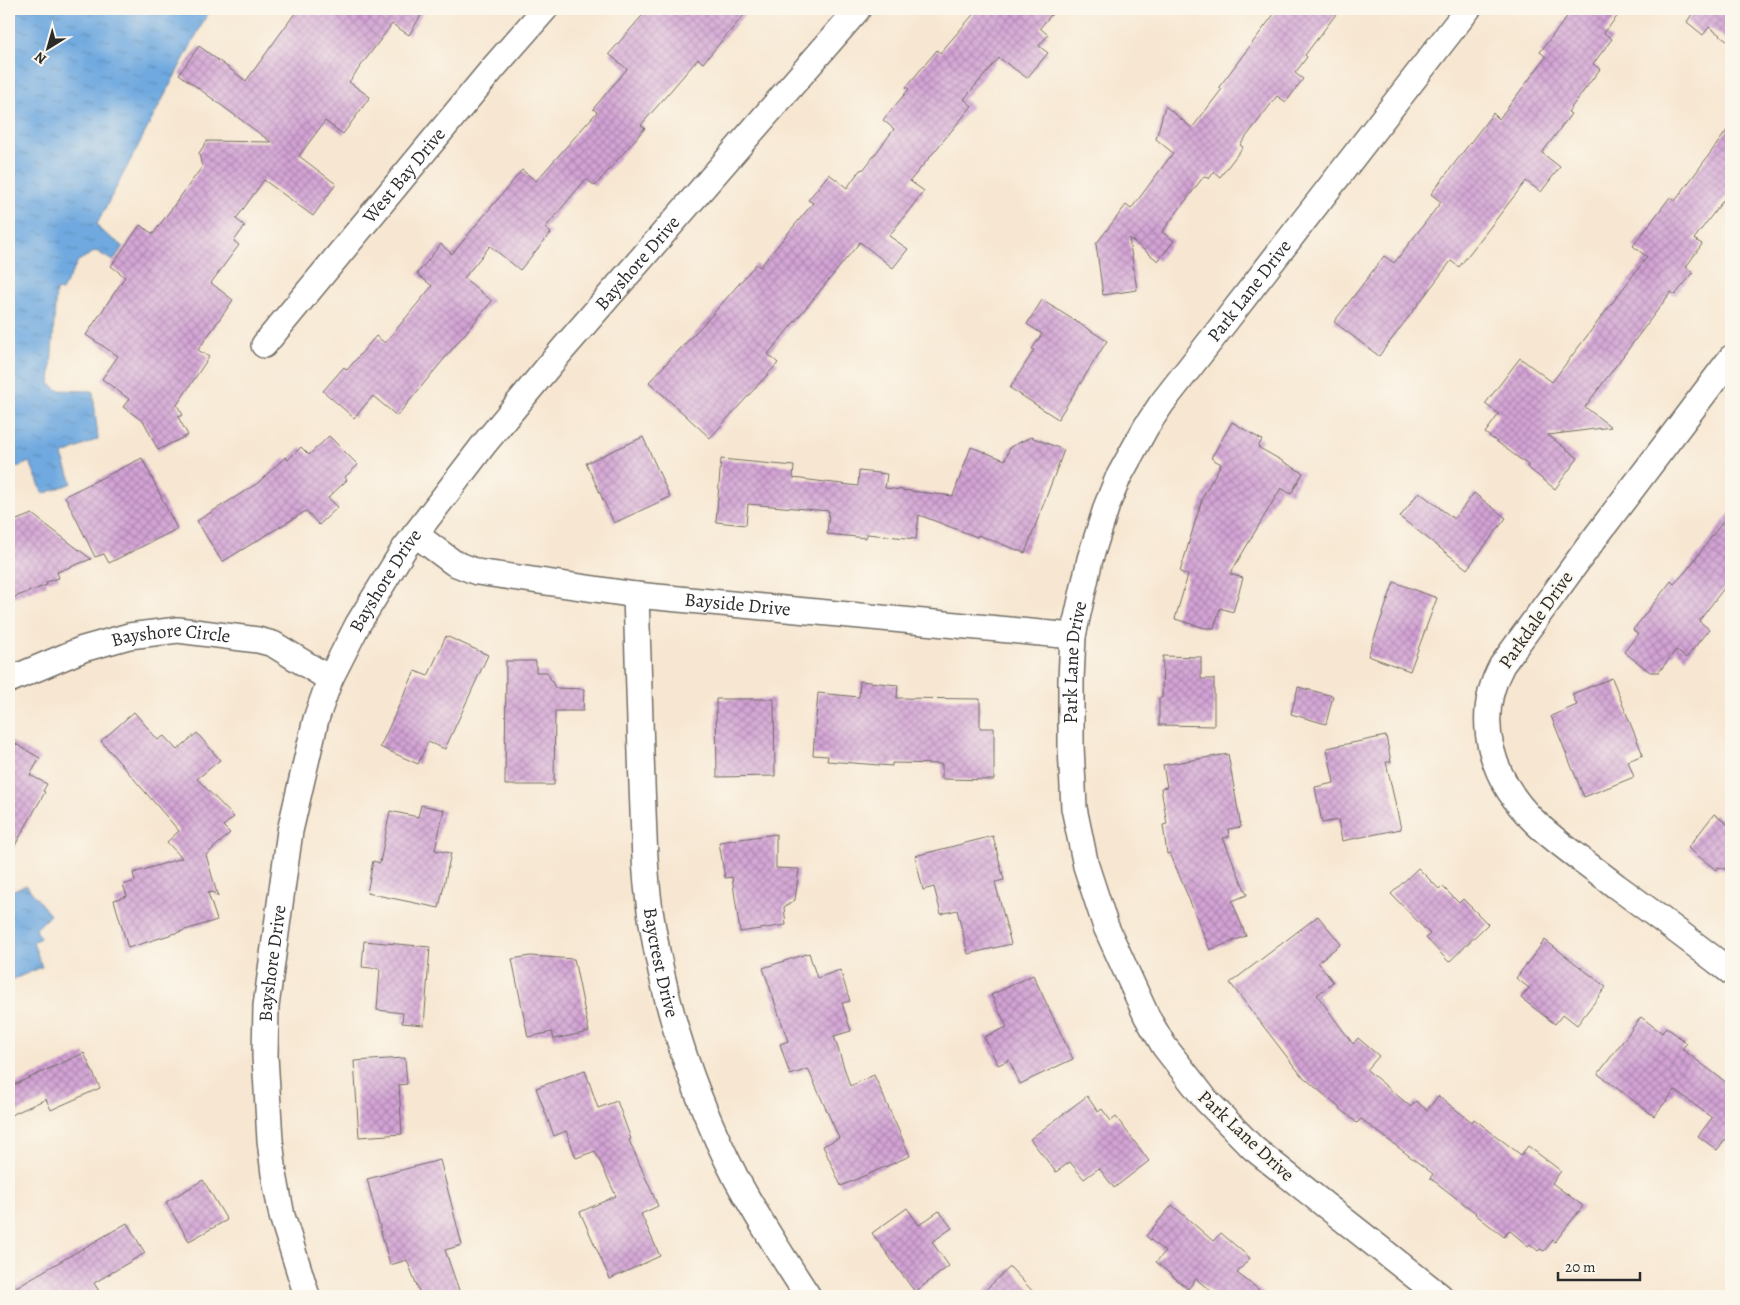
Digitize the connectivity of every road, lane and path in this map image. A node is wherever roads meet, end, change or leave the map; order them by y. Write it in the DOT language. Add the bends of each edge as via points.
graph roads {
  1 [pos="545,9"];
  2 [pos="858,9"];
  3 [pos="1468,9"];
  4 [pos="264,344"];
  5 [pos="1731,358"];
  6 [pos="415,534"];
  7 [pos="636,595"];
  8 [pos="1073,636"];
  9 [pos="330,679"];
  10 [pos="9,680"];
  11 [pos="1731,972"];
  12 [pos="307,1296"];
  13 [pos="808,1296"];
  14 [pos="1440,1296"];
  1 -- 4 [label="street, West Bay Drive"];
  2 -- 6 [label="street, Bayshore Drive" via="563,349 484,443"];
  3 -- 8 [label="street, Park Lane Drive" via="1146,427 1107,505 1090,559"];
  5 -- 11 [label="street, Parkdale Drive" via="1502,665 1490,696 1487,726 1497,768 1519,804 1536,823"];
  6 -- 7 [label="street, Bayside Drive" via="466,569"];
  6 -- 9 [label="street, Bayshore Drive" via="370,604"];
  7 -- 8 [label="street, Bayside Drive"];
  7 -- 13 [label="street, Baycrest Drive" via="645,863 651,922 662,976 684,1053 709,1120 737,1180"];
  8 -- 14 [label="street, Park Lane Drive" via="1071,746 1074,808 1084,856 1106,927 1147,1017 1183,1073 1227,1123 1279,1170"];
  9 -- 10 [label="street, Bayshore Circle" via="273,644 178,630 129,636 83,649"];
  9 -- 12 [label="street, Bayshore Drive" via="316,718 290,831 266,1006 266,1076 274,1174 282,1216"];
}
